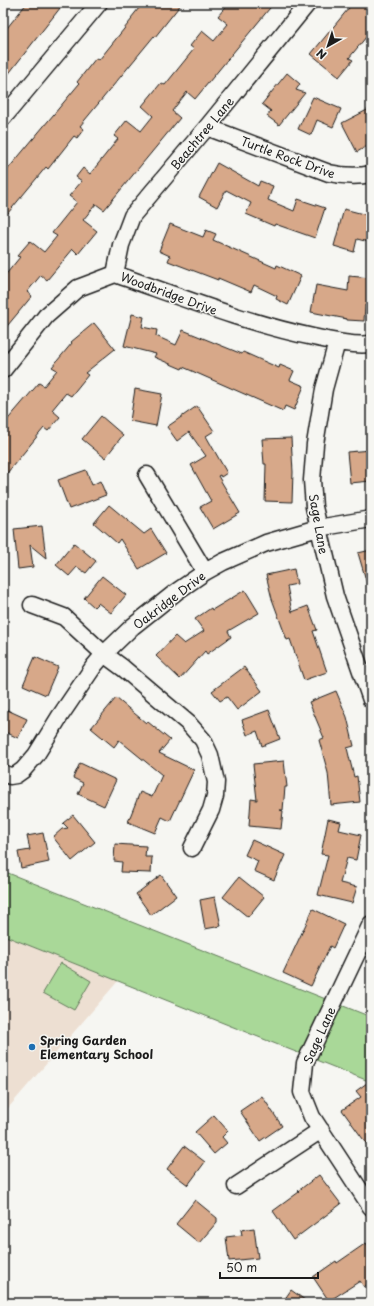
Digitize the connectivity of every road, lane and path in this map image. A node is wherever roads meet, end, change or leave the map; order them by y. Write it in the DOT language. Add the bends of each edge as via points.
graph roads {
  1 [pos="99,3"];
  2 [pos="308,3"];
  3 [pos="3,118"];
  4 [pos="208,128"];
  5 [pos="371,174"];
  6 [pos="115,274"];
  7 [pos="337,342"];
  8 [pos="371,344"];
  9 [pos="3,370"];
  10 [pos="147,475"];
  11 [pos="371,520"];
  12 [pos="318,528"];
  13 [pos="205,572"];
  14 [pos="32,605"];
  15 [pos="104,654"];
  16 [pos="371,700"];
  17 [pos="3,773"];
  18 [pos="192,848"];
  19 [pos="371,924"];
  20 [pos="321,1130"];
  21 [pos="236,1186"];
  22 [pos="371,1207"];
  1 -- 3 [label="street"];
  2 -- 4 [label="street, Beachtree Lane"];
  4 -- 5 [label="street, Turtle Rock Drive" via="329,173 343,176"];
  4 -- 6 [label="street, Beachtree Lane" via="132,216 121,244"];
  6 -- 7 [label="street, Woodbridge Drive" via="240,318"];
  6 -- 9 [label="street, Woodbridge Drive" via="78,288 46,316"];
  7 -- 8 [label="street, Woodbridge Drive"];
  7 -- 12 [label="street, Sage Lane" via="324,389 315,444 312,480"];
  10 -- 13 [label="street"];
  11 -- 12 [label="street, Oakridge Drive"];
  12 -- 13 [label="street, Oakridge Drive" via="266,543"];
  12 -- 16 [label="street, Sage Lane" via="335,596"];
  13 -- 15 [label="street, Oakridge Drive" via="132,627"];
  14 -- 15 [label="street" via="64,617"];
  15 -- 17 [label="street, Oakridge Drive" via="27,766 16,775"];
  15 -- 18 [label="street" via="188,723 203,740 210,755 216,782 216,796"];
  19 -- 20 [label="street, Sage Lane" via="305,1063 302,1092 312,1117"];
  20 -- 21 [label="street"];
  20 -- 22 [label="street, Sage Lane"];
}
